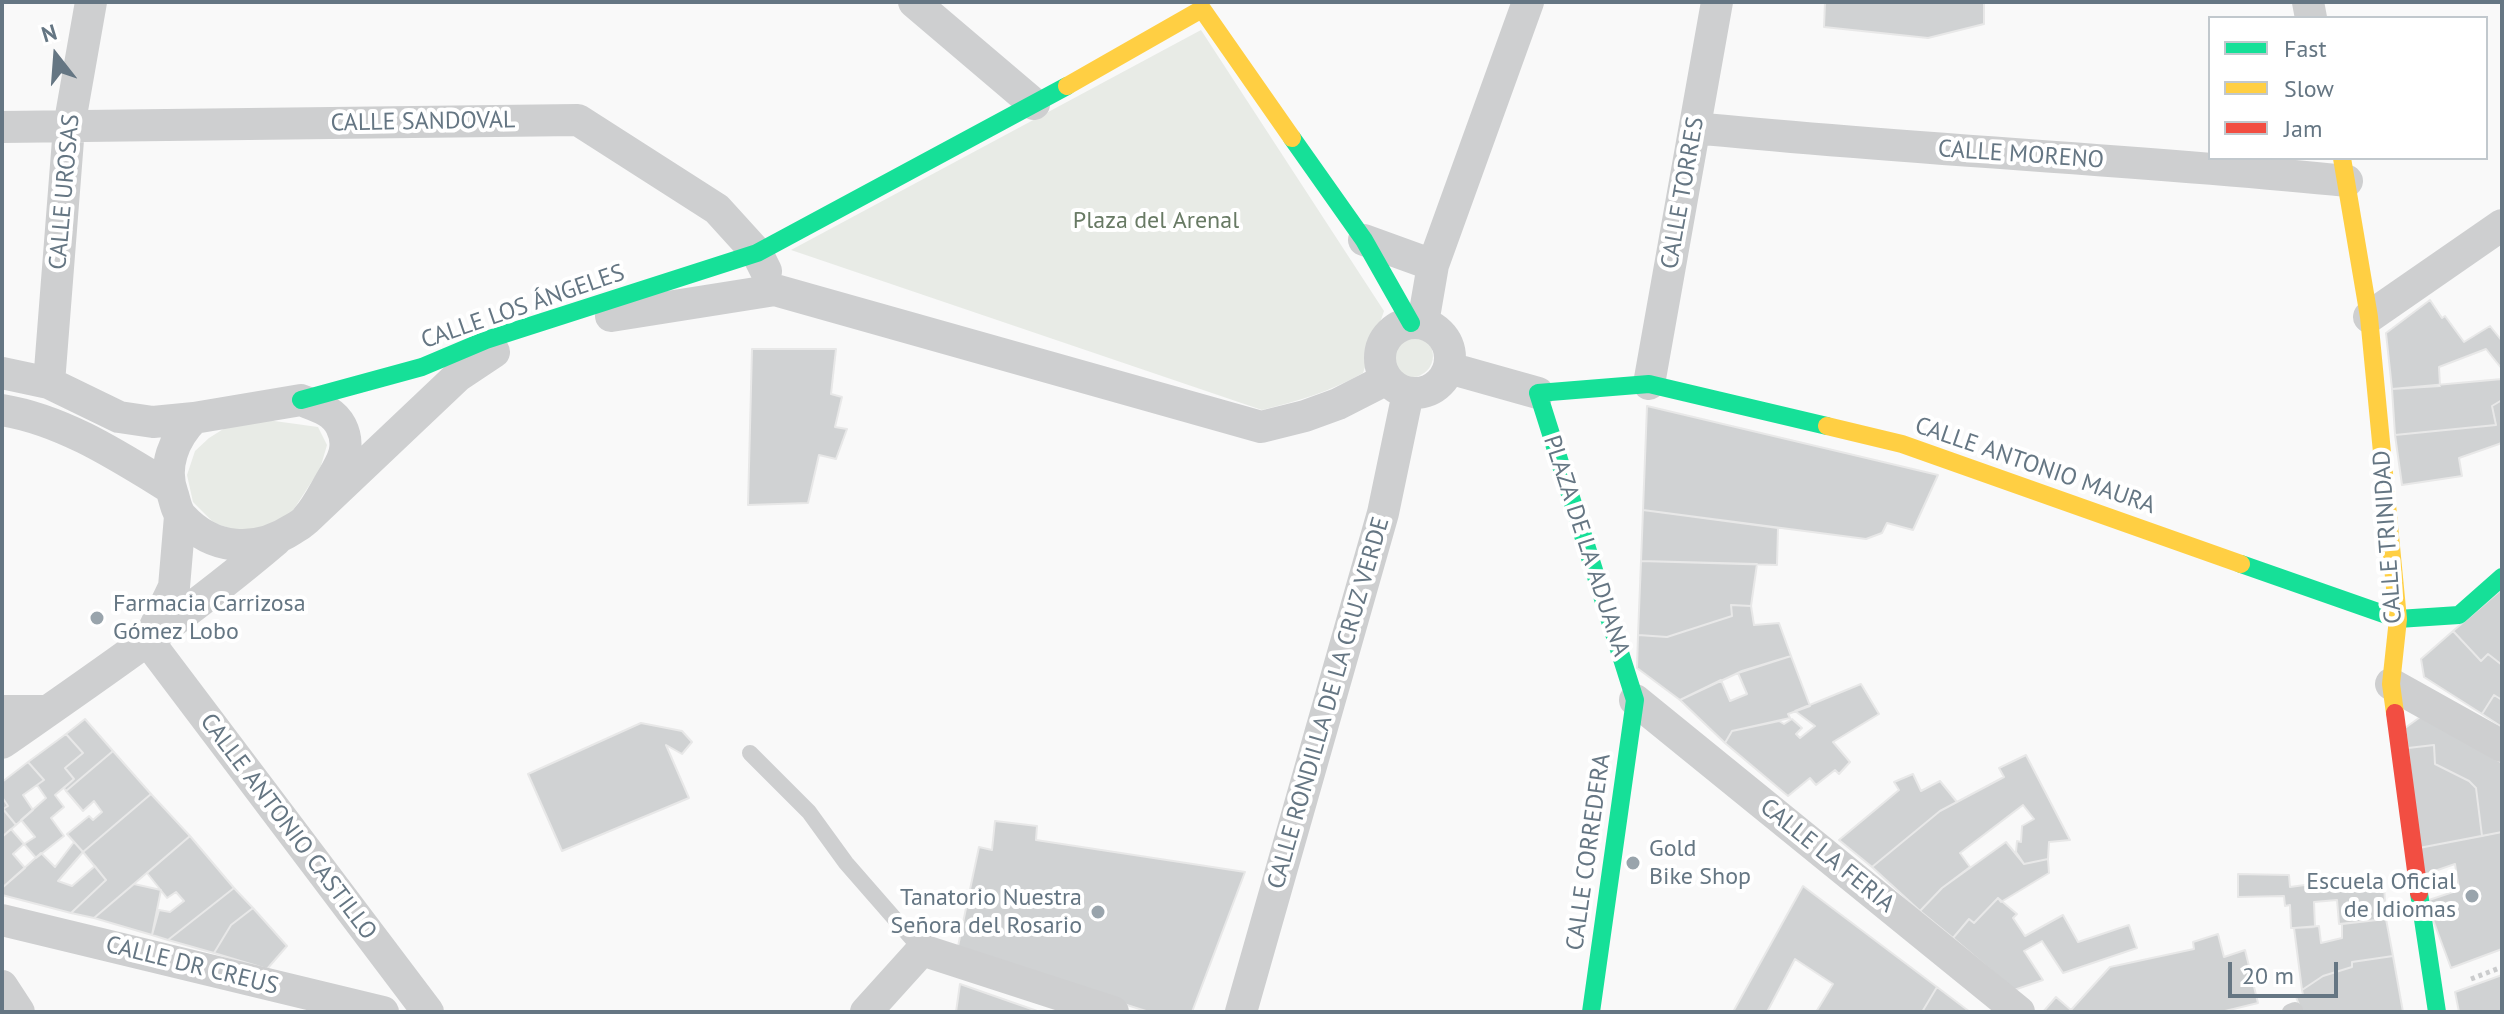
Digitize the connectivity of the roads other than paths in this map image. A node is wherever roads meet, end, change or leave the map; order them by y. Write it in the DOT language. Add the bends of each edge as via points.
graph roads {
  1 [pos="91,2"];
  2 [pos="914,2"];
  3 [pos="1528,2"];
  4 [pos="1717,2"];
  5 [pos="1210,6"];
  6 [pos="1034,104"];
  7 [pos="2,127"];
  8 [pos="69,127"];
  9 [pos="1695,128"];
  10 [pos="2344,170"];
  11 [pos="2502,225"];
  12 [pos="1364,240"];
  13 [pos="757,253"];
  14 [pos="1433,265"];
  15 [pos="775,290"];
  16 [pos="2369,317"];
  17 [pos="1417,323"];
  18 [pos="1449,368"];
  19 [pos="2,373"];
  20 [pos="49,383"];
  21 [pos="1649,384"];
  22 [pos="1398,386"];
  23 [pos="1538,393"];
  24 [pos="301,400"];
  25 [pos="2,410"];
  26 [pos="194,418"];
  27 [pos="175,501"];
  28 [pos="306,520"];
  29 [pos="277,539"];
  30 [pos="2502,577"];
  31 [pos="2398,619"];
  32 [pos="148,641"];
  33 [pos="2391,684"];
  34 [pos="1635,700"];
  35 [pos="2,711"];
  36 [pos="47,711"];
  37 [pos="2,743"];
  38 [pos="2502,746"];
  39 [pos="750,753"];
  40 [pos="2,920"];
  41 [pos="922,950"];
  42 [pos="2,986"];
  43 [pos="19,1012"];
  44 [pos="383,1012"];
  45 [pos="428,1012"];
  46 [pos="866,1012"];
  47 [pos="1113,1012"];
  48 [pos="1241,1012"];
  49 [pos="1591,1012"];
  50 [pos="2019,1012"];
  51 [pos="2437,1012"];
  1 -- 8 [label="street, CALLE UROSAS"];
  2 -- 6 [label="street"];
  3 -- 14 [label="street"];
  4 -- 9 [label="street, CALLE TORRES"];
  5 -- 6 [label="street"];
  5 -- 12 [label="street"];
  6 -- 13 [label="street"];
  7 -- 8 [label="street, CALLE SANDOVAL"];
  8 -- 13 [label="street, CALLE SANDOVAL" via="578,120 717,209"];
  8 -- 20 [label="street, CALLE UROSAS"];
  9 -- 10 [label="street, CALLE MORENO" via="1837,143 2215,168"];
  9 -- 21 [label="street, CALLE TORRES"];
  10 -- 16 [label="street, CALLE TRINIDAD"];
  11 -- 16 [label="street"];
  12 -- 14 [label="street"];
  12 -- 17 [label="street"];
  13 -- 15 [label="street, CALLE SANDOVAL"];
  13 -- 24 [label="street, CALLE LOS ÁNGELES" via="486,340 422,367"];
  14 -- 17 [label="street"];
  15 -- 22 [label="street" via="1261,427"];
  15 -- 28 [label="street, CALLE LOS ÁNGELES" via="610,316 500,348 458,376"];
  16 -- 31 [label="street, CALLE TRINIDAD"];
  17 -- 18 [label="street" via="1442,335 1451,357"];
  17 -- 22 [label="street" via="1401,326 1385,339 1380,360"];
  18 -- 22 [label="street" via="1425,392"];
  18 -- 23 [label="street"];
  19 -- 20 [label="street"];
  20 -- 26 [label="street" via="119,417 153,422"];
  21 -- 23 [label="street"];
  21 -- 31 [label="street, CALLE ANTONIO MAURA" via="1902,444"];
  22 -- 48 [label="street, CALLE RONDILLA DE LA CRUZ VERDE" via="1383,513"];
  23 -- 34 [label="street, PLAZA DE LA ADUANA"];
  24 -- 26 [label="street"];
  24 -- 28 [label="street" via="328,411 347,444 343,460"];
  25 -- 27 [label="street" via="52,424 110,450"];
  26 -- 27 [label="street" via="171,451"];
  27 -- 29 [label="street" via="203,534 228,544 242,547"];
  27 -- 32 [label="street" via="174,587"];
  28 -- 29 [label="street"];
  29 -- 32 [label="street"];
  30 -- 31 [label="street" via="2459,615"];
  31 -- 33 [label="street, CALLE TRINIDAD"];
  32 -- 36 [label="street"];
  32 -- 45 [label="street, CALLE ANTONIO CASTILLO"];
  33 -- 38 [label="street"];
  33 -- 51 [label="street, CALLE TRINIDAD"];
  34 -- 49 [label="street, CALLE CORREDERA"];
  34 -- 50 [label="street, CALLE LA FERIA"];
  35 -- 36 [label="street"];
  36 -- 37 [label="street"];
  39 -- 41 [label="lane" via="809,812"];
  40 -- 44 [label="street, CALLE DR CREUS"];
  41 -- 46 [label="street"];
  41 -- 47 [label="street"];
  42 -- 43 [label="street"];
}
